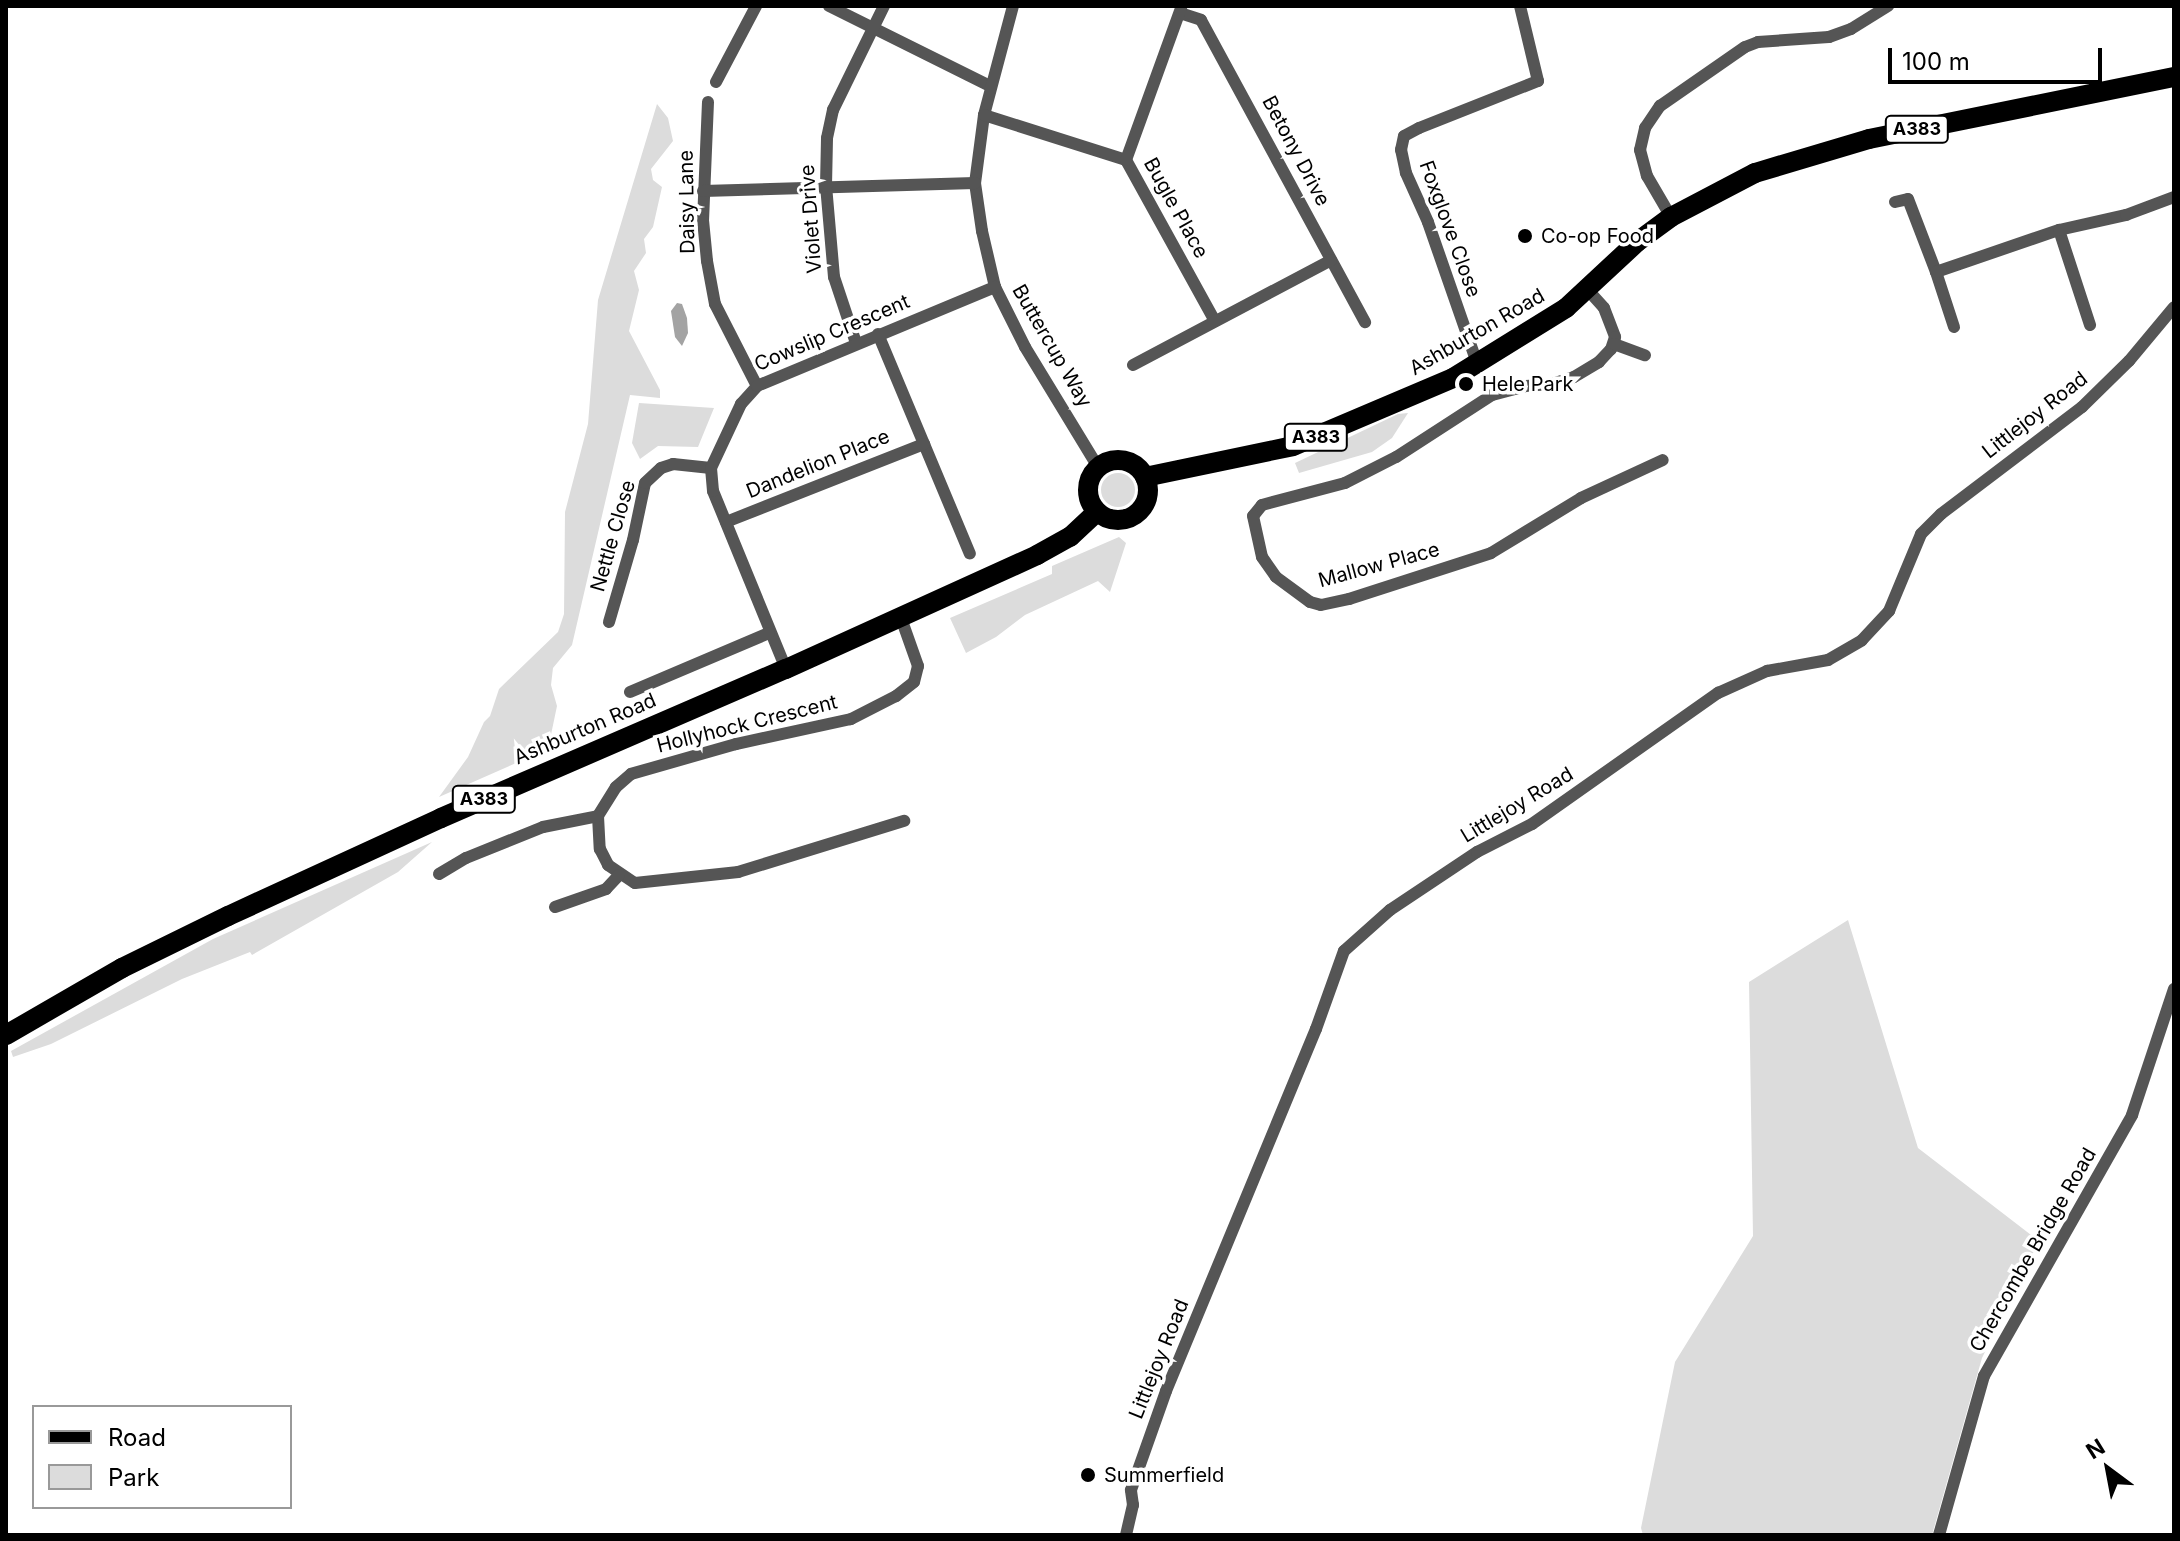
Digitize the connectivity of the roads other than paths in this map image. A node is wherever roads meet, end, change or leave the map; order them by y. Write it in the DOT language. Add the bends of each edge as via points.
graph roads {
  1 [pos="756,6"];
  2 [pos="829,6"];
  3 [pos="884,6"];
  4 [pos="1013,6"];
  5 [pos="1520,6"];
  6 [pos="1888,6"];
  7 [pos="1181,10"];
  8 [pos="872,29"];
  9 [pos="2174,77"];
  10 [pos="716,82"];
  11 [pos="990,86"];
  12 [pos="708,102"];
  13 [pos="984,115"];
  14 [pos="1126,160"];
  15 [pos="975,183"];
  16 [pos="826,186"];
  17 [pos="703,191"];
  18 [pos="2174,197"];
  19 [pos="1895,202"];
  20 [pos="1671,217"];
  21 [pos="2059,230"];
  22 [pos="1331,260"];
  23 [pos="1936,272"];
  24 [pos="995,287"];
  25 [pos="1587,289"];
  26 [pos="2174,307"];
  27 [pos="1215,321"];
  28 [pos="1365,322"];
  29 [pos="2090,325"];
  30 [pos="1954,327"];
  31 [pos="878,334"];
  32 [pos="856,343"];
  33 [pos="1614,344"];
  34 [pos="1645,355"];
  35 [pos="1477,363"];
  36 [pos="1133,365"];
  37 [pos="757,386"];
  38 [pos="924,444"];
  39 [pos="1663,460"];
  40 [pos="1098,467"];
  41 [pos="711,468"];
  42 [pos="1145,477"];
  43 [pos="1097,512"];
  44 [pos="726,522"];
  45 [pos="970,554"];
  46 [pos="901,618"];
  47 [pos="609,622"];
  48 [pos="769,633"];
  49 [pos="786,669"];
  50 [pos="630,692"];
  51 [pos="598,816"];
  52 [pos="904,821"];
  53 [pos="439,874"];
  54 [pos="619,875"];
  55 [pos="555,907"];
  56 [pos="2174,989"];
  57 [pos="6,1035"];
  58 [pos="1126,1535"];
  59 [pos="1939,1535"];
  1 -- 10 [label="street"];
  2 -- 8 [label="street"];
  3 -- 8 [label="street, Violet Drive"];
  4 -- 11 [label="street, Buttercup Way"];
  5 -- 35 [label="street, Foxglove Close" via="1538,81 1419,128 1404,136 1401,150"];
  6 -- 20 [label="street" via="1829,37 1745,47 1660,106 1645,128 1640,150 1647,176"];
  7 -- 14 [label="street"];
  7 -- 22 [label="street, Betony Drive" via="1201,20"];
  8 -- 11 [label="street"];
  8 -- 16 [label="street, Violet Drive" via="833,110"];
  9 -- 20 [label="main road, Ashburton Road / A383" via="2060,97 1795,158 1721,188"];
  11 -- 13 [label="street, Buttercup Way"];
  12 -- 17 [label="street, Daisy Lane"];
  13 -- 14 [label="street, Bugle Place"];
  13 -- 15 [label="street, Buttercup Way"];
  14 -- 27 [label="street, Bugle Place"];
  15 -- 16 [label="street"];
  15 -- 24 [label="street, Buttercup Way"];
  16 -- 17 [label="street"];
  16 -- 32 [label="street, Violet Drive" via="834,277"];
  17 -- 37 [label="street, Daisy Lane" via="715,304"];
  18 -- 21 [label="street" via="2126,215"];
  19 -- 23 [label="street" via="1908,199"];
  20 -- 25 [label="main road, Ashburton Road / A383"];
  21 -- 23 [label="street"];
  21 -- 29 [label="street"];
  22 -- 27 [label="street"];
  22 -- 28 [label="street, Betony Drive"];
  23 -- 30 [label="street"];
  24 -- 31 [label="street, Cowslip Crescent"];
  24 -- 40 [label="street, Buttercup Way"];
  25 -- 33 [label="street" via="1612,323"];
  25 -- 35 [label="main road, Ashburton Road / A383" via="1566,308"];
  26 -- 58 [label="street, Littlejoy Road" via="2082,407 1921,534 1889,611 1862,640 1828,660 1767,671 1718,693 1532,824 1477,852 1390,910 1344,951 1166,1391 1131,1490"];
  27 -- 36 [label="street"];
  31 -- 32 [label="street, Cowslip Crescent"];
  31 -- 38 [label="street, Dandelion Place"];
  32 -- 37 [label="street, Cowslip Crescent"];
  33 -- 34 [label="street"];
  33 -- 39 [label="street, Mallow Place" via="1599,362 1574,377 1492,395 1345,483 1262,505 1253,516 1262,557 1276,577 1310,602 1349,599 1491,553 1581,498"];
  35 -- 42 [label="main road, Ashburton Road / A383" via="1293,446"];
  37 -- 41 [label="street, Cowslip Crescent" via="741,404"];
  38 -- 44 [label="street, Dandelion Place"];
  38 -- 45 [label="street, Dandelion Place"];
  40 -- 42 [label="main road" via="1126,461"];
  40 -- 43 [label="main road" via="1088,494"];
  41 -- 44 [label="street" via="713,491"];
  41 -- 47 [label="street, Nettle Close" via="673,464 645,483"];
  42 -- 43 [label="main road" via="1146,501 1133,516 1114,520"];
  43 -- 46 [label="main road, Ashburton Road / A383" via="1070,537 1037,555"];
  44 -- 48 [label="street"];
  46 -- 49 [label="main road, Ashburton Road / A383"];
  46 -- 51 [label="street, Hollyhock Crescent" via="918,666 914,682 896,696 851,719 631,774"];
  48 -- 49 [label="street"];
  48 -- 50 [label="street"];
  49 -- 57 [label="main road, Ashburton Road / A383" via="228,916 122,968"];
  51 -- 53 [label="street" via="543,827"];
  51 -- 54 [label="street" via="600,849"];
  52 -- 54 [label="street" via="738,872 635,883"];
  54 -- 55 [label="street" via="606,889"];
  56 -- 59 [label="street, Chercombe Bridge Road" via="2132,1115 1984,1376"];
}
